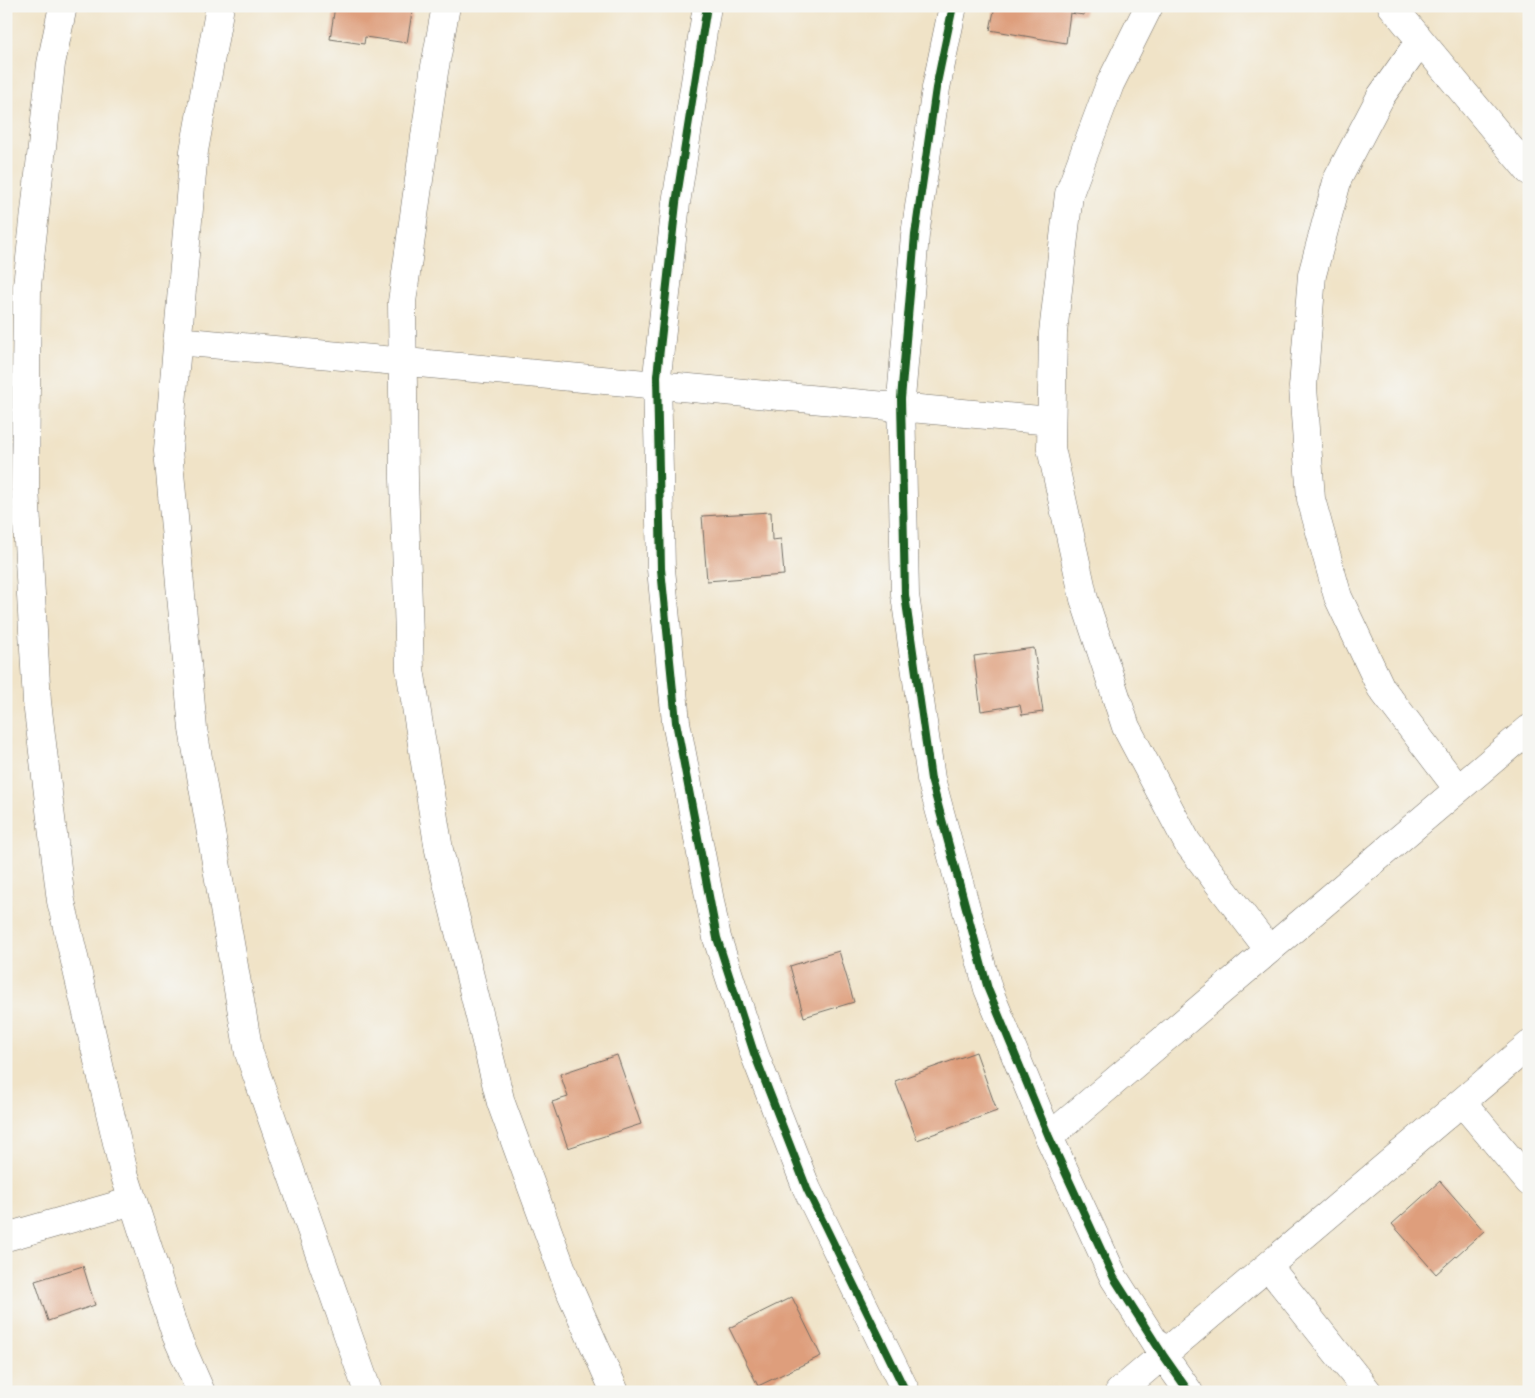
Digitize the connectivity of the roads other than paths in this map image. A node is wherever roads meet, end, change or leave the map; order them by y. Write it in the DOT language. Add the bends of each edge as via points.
graph roads {
  1 [pos="62,6"];
  2 [pos="220,6"];
  3 [pos="446,6"];
  4 [pos="707,6"];
  5 [pos="953,6"];
  6 [pos="1149,6"];
  7 [pos="1392,6"];
  8 [pos="1420,41"];
  9 [pos="1529,171"];
  10 [pos="177,341"];
  11 [pos="403,361"];
  12 [pos="657,385"];
  13 [pos="902,407"];
  14 [pos="1051,420"];
  15 [pos="1529,729"];
  16 [pos="1458,789"];
  17 [pos="1269,950"];
  18 [pos="1529,1045"];
  19 [pos="1462,1102"];
  20 [pos="1049,1137"];
  21 [pos="1529,1182"];
  22 [pos="133,1201"];
  23 [pos="6,1237"];
  24 [pos="1268,1266"];
  25 [pos="1163,1355"];
  26 [pos="201,1392"];
  27 [pos="368,1392"];
  28 [pos="615,1392"];
  29 [pos="906,1392"];
  30 [pos="1119,1392"];
  31 [pos="1189,1392"];
  32 [pos="1368,1392"];
  1 -- 22 [label="street" via="52,64 27,286 25,488 37,702 61,901"];
  2 -- 10 [label="street" via="194,151"];
  3 -- 11 [label="street" via="402,302"];
  4 -- 12 [label="street" via="676,203"];
  5 -- 13 [label="street" via="936,88 915,235"];
  6 -- 14 [label="street" via="1110,84 1069,194 1052,333"];
  7 -- 8 [label="street"];
  8 -- 9 [label="street"];
  8 -- 16 [label="street" via="1380,96 1338,178 1312,275 1303,387 1312,499 1338,597 1381,688"];
  10 -- 11 [label="street"];
  10 -- 27 [label="street" via="168,450 194,728 250,1054"];
  11 -- 12 [label="street"];
  11 -- 28 [label="street" via="410,669 439,850 501,1103 568,1286"];
  12 -- 13 [label="street"];
  12 -- 29 [label="street" via="661,569 676,722 717,938 754,1053 807,1190"];
  13 -- 14 [label="street"];
  13 -- 20 [label="street" via="905,595 931,778 988,989"];
  14 -- 17 [label="street" via="1051,448 1084,599 1126,727 1187,842"];
  15 -- 16 [label="street"];
  16 -- 17 [label="street"];
  17 -- 20 [label="street"];
  18 -- 19 [label="street"];
  19 -- 21 [label="street"];
  19 -- 24 [label="street"];
  20 -- 25 [label="street" via="1114,1278"];
  22 -- 23 [label="street"];
  22 -- 26 [label="street" via="176,1335"];
  24 -- 25 [label="street"];
  24 -- 32 [label="street"];
  25 -- 30 [label="street"];
  25 -- 31 [label="street"];
}
